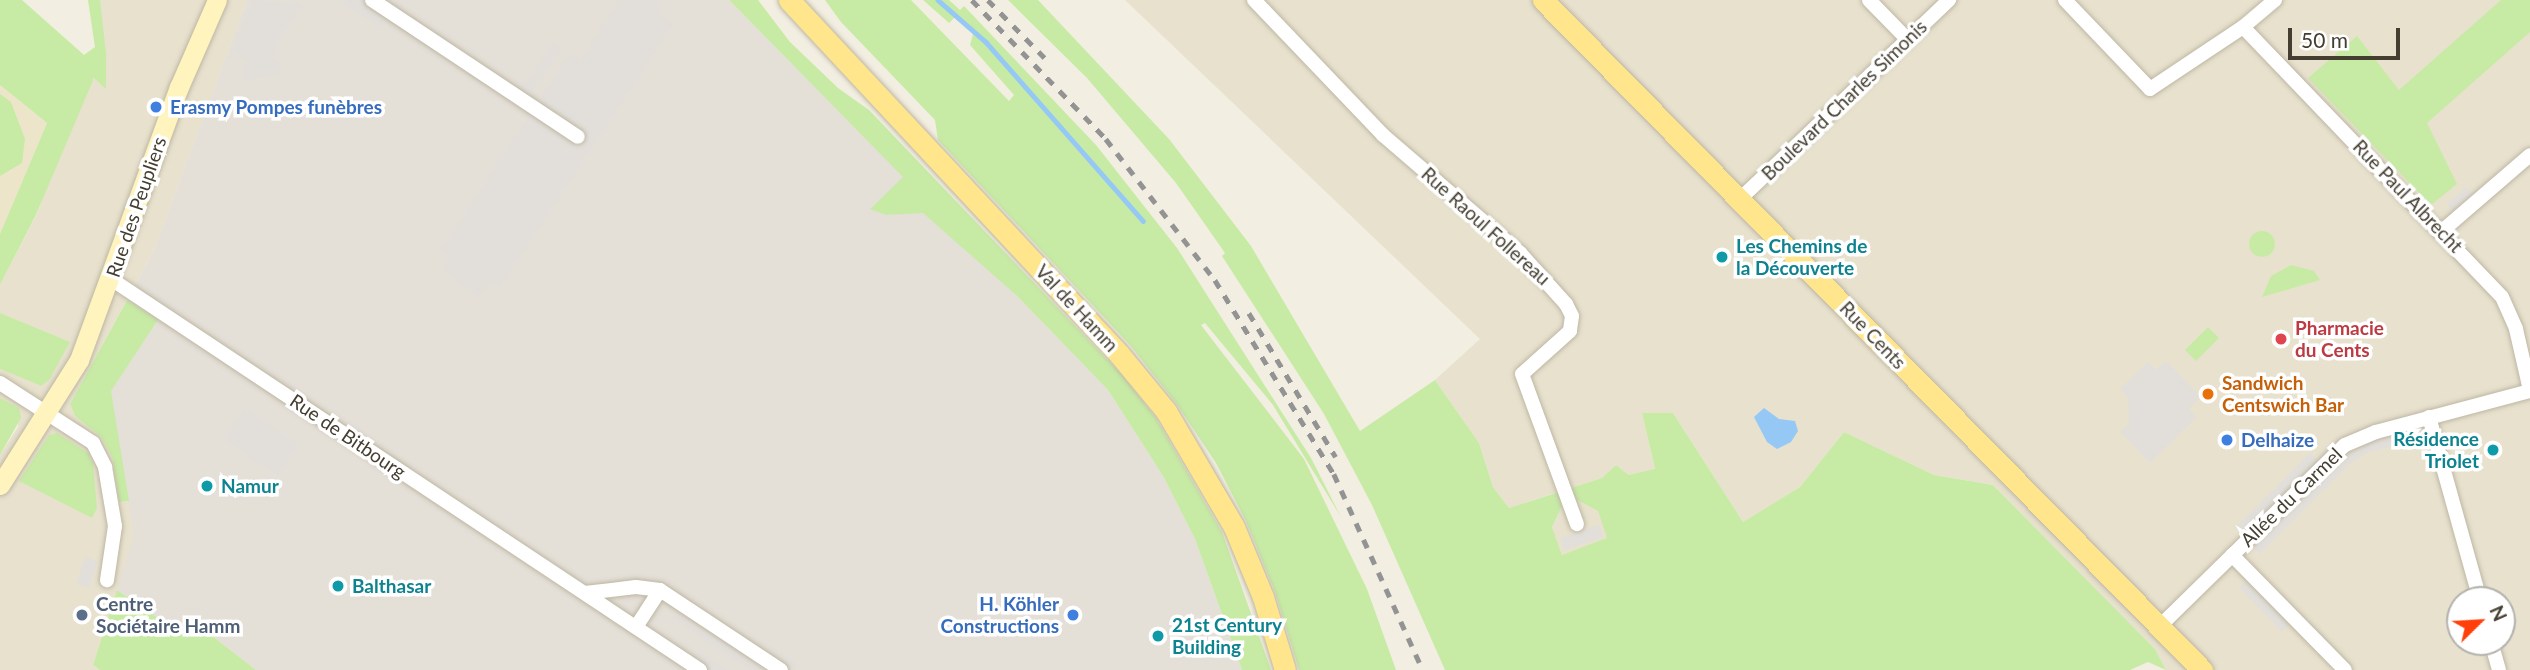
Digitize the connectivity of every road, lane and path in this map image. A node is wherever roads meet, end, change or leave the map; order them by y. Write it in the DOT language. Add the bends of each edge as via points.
graph roads {
  1 [pos="217,0"];
  2 [pos="372,0"];
  3 [pos="789,0"];
  4 [pos="1254,0"];
  5 [pos="1544,0"];
  6 [pos="1869,0"];
  7 [pos="1948,0"];
  8 [pos="2065,0"];
  9 [pos="2275,0"];
  10 [pos="2243,27"];
  11 [pos="1908,40"];
  12 [pos="578,137"];
  13 [pos="2530,155"];
  14 [pos="1740,199"];
  15 [pos="2442,231"];
  16 [pos="111,279"];
  17 [pos="0,383"];
  18 [pos="2530,390"];
  19 [pos="48,410"];
  20 [pos="2429,417"];
  21 [pos="0,485"];
  22 [pos="1577,524"];
  23 [pos="2231,555"];
  24 [pos="107,580"];
  25 [pos="2476,586"];
  26 [pos="660,590"];
  27 [pos="585,593"];
  28 [pos="2159,626"];
  29 [pos="636,627"];
  30 [pos="700,670"];
  31 [pos="781,670"];
  32 [pos="1285,670"];
  33 [pos="2202,670"];
  34 [pos="2345,670"];
  1 -- 16 [label="street, Rue des Peupliers" via="179,87"];
  2 -- 12 [label="street"];
  3 -- 32 [label="main road, Val de Hamm" via="1110,344 1166,411 1234,527 1263,597"];
  4 -- 22 [label="street, Rue Raoul Follereau" via="1383,135 1520,253 1566,304 1572,316 1570,331 1522,374"];
  5 -- 14 [label="main road, Rue Cents"];
  6 -- 11 [label="street"];
  7 -- 11 [label="street, Boulevard Charles Simonis"];
  8 -- 10 [label="street" via="2150,89"];
  9 -- 10 [label="street"];
  10 -- 15 [label="street, Rue Paul Albrecht"];
  11 -- 14 [label="street, Boulevard Charles Simonis"];
  13 -- 15 [label="street"];
  14 -- 28 [label="main road, Rue Cents"];
  15 -- 18 [label="street, Rue Paul Albrecht" via="2502,297 2516,329"];
  16 -- 19 [label="street, Rue des Peupliers" via="79,360"];
  16 -- 27 [label="street, Rue de Bitbourg"];
  17 -- 19 [label="street"];
  18 -- 20 [label="street, Allée du Carmel"];
  19 -- 21 [label="street, Rue des Peupliers"];
  19 -- 24 [label="street" via="93,443 106,467 115,526"];
  20 -- 23 [label="street, Allée du Carmel" via="2345,445"];
  20 -- 25 [label="street"];
  23 -- 28 [label="street, Allée du Carmel"];
  23 -- 34 [label="street"];
  26 -- 27 [label="street" via="636,587"];
  26 -- 29 [label="street"];
  26 -- 31 [label="street"];
  27 -- 29 [label="street, Rue de Bitbourg"];
  28 -- 33 [label="main road, Rue Cents"];
  29 -- 30 [label="street, Rue de Bitbourg"];
}
